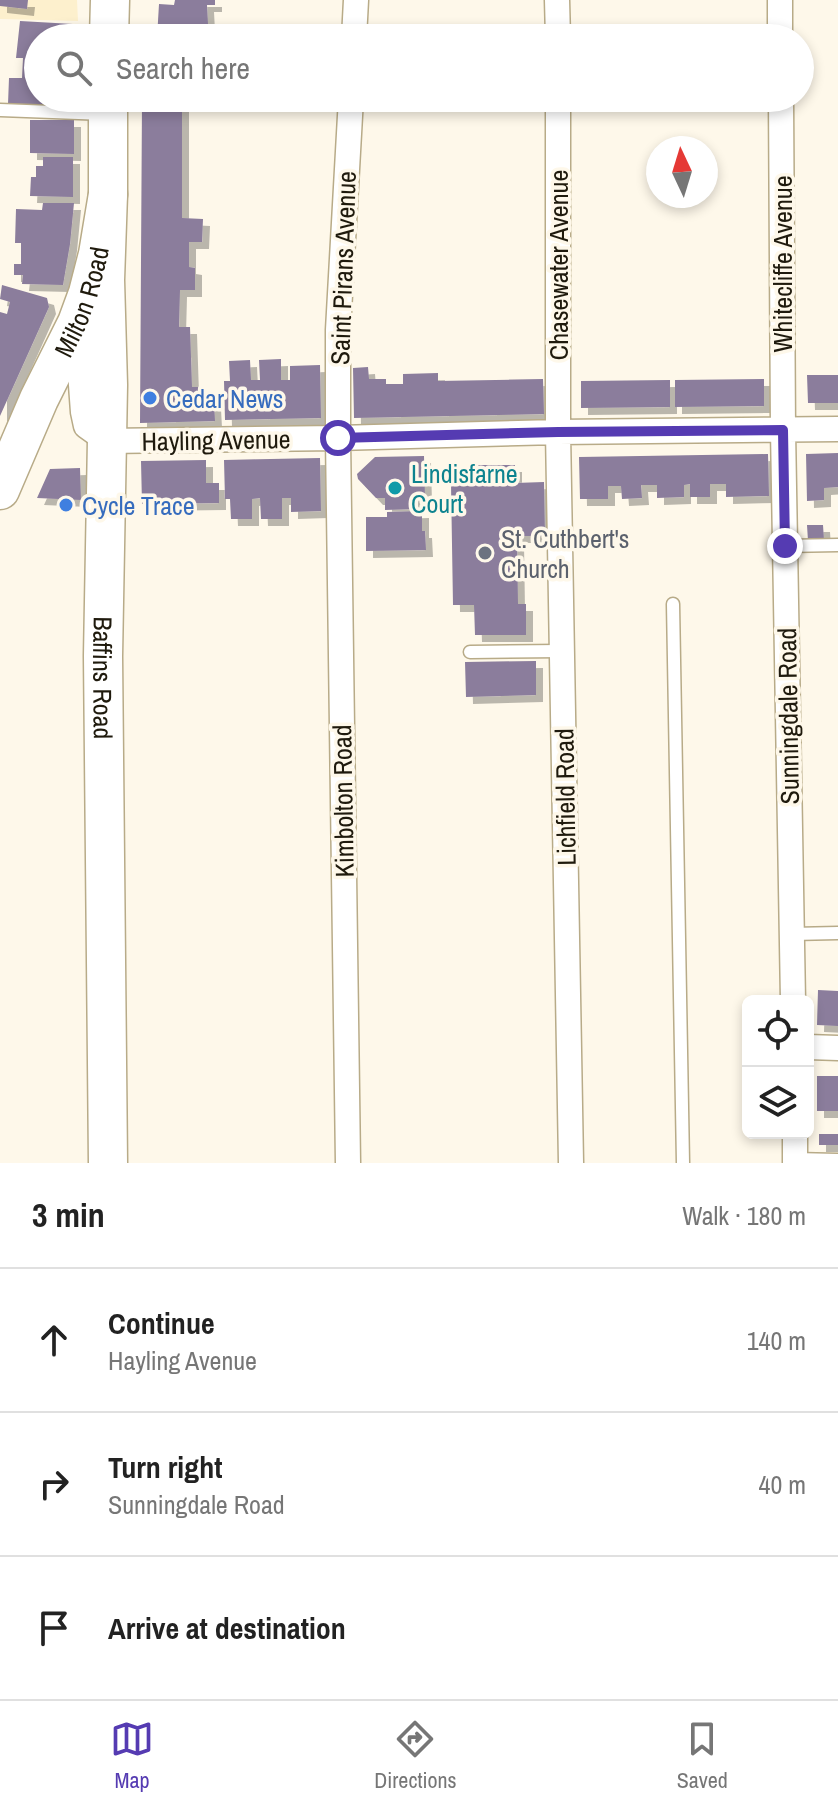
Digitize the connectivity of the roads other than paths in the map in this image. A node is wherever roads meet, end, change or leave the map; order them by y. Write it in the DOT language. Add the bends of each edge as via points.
graph roads {
  1 [pos="110,0"];
  2 [pos="356,0"];
  3 [pos="557,0"];
  4 [pos="780,0"];
  5 [pos="109,24"];
  6 [pos="355,24"];
  7 [pos="558,24"];
  8 [pos="780,24"];
  9 [pos="24,109"];
  10 [pos="0,110"];
  11 [pos="108,112"];
  12 [pos="350,112"];
  13 [pos="558,112"];
  14 [pos="781,112"];
  15 [pos="108,194"];
  16 [pos="77,323"];
  17 [pos="94,386"];
  18 [pos="39,399"];
  19 [pos="838,429"];
  20 [pos="783,430"];
  21 [pos="558,432"];
  22 [pos="338,438"];
  23 [pos="107,441"];
  24 [pos="0,490"];
  25 [pos="838,545"];
  26 [pos="785,546"];
  27 [pos="673,604"];
  28 [pos="562,651"];
  29 [pos="470,652"];
  30 [pos="838,933"];
  31 [pos="792,934"];
  32 [pos="793,995"];
  33 [pos="814,1047"];
  34 [pos="838,1048"];
  35 [pos="795,1139"];
  36 [pos="838,1160"];
  37 [pos="795,1161"];
  38 [pos="108,1163"];
  39 [pos="348,1163"];
  40 [pos="571,1163"];
  41 [pos="683,1163"];
  1 -- 5 [label="main road"];
  2 -- 6 [label="street"];
  3 -- 7 [label="street"];
  4 -- 8 [label="street"];
  9 -- 10 [label="lane"];
  11 -- 15 [label="main road, Milton Road"];
  12 -- 22 [label="street, Saint Pirans Avenue" via="338,330"];
  13 -- 21 [label="street, Chasewater Avenue"];
  14 -- 20 [label="street, Whitecliffe Avenue"];
  15 -- 16 [label="main road, Milton Road" via="98,254"];
  15 -- 17 [label="main road, Baffins Road"];
  16 -- 17 [label="street"];
  16 -- 18 [label="main road, Milton Road"];
  17 -- 18 [label="street"];
  17 -- 23 [label="main road, Baffins Road"];
  18 -- 24 [label="main road, Milton Road"];
  19 -- 20 [label="street, Hayling Avenue"];
  20 -- 21 [label="street, Hayling Avenue"];
  20 -- 26 [label="street, Sunningdale Road"];
  21 -- 22 [label="street, Hayling Avenue"];
  21 -- 28 [label="street, Lichfield Road"];
  22 -- 23 [label="street, Hayling Avenue"];
  22 -- 39 [label="street, Kimbolton Road"];
  23 -- 38 [label="main road, Baffins Road" via="103,656"];
  25 -- 26 [label="lane"];
  26 -- 31 [label="street, Sunningdale Road"];
  27 -- 41 [label="lane"];
  28 -- 29 [label="lane"];
  28 -- 40 [label="street, Lichfield Road"];
  30 -- 31 [label="lane"];
  31 -- 32 [label="street, Sunningdale Road"];
  33 -- 34 [label="street"];
  35 -- 37 [label="street"];
  36 -- 37 [label="lane"];
}
